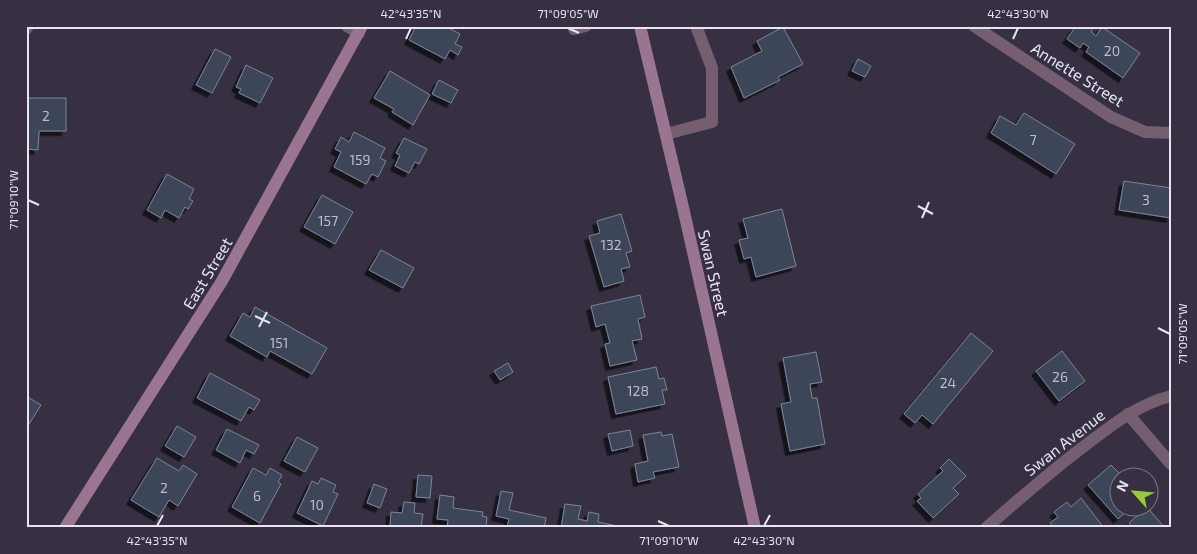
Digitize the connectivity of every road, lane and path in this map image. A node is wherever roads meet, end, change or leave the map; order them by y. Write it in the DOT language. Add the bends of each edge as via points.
graph roads {
  1 [pos="28,26"];
  2 [pos="348,26"];
  3 [pos="640,26"];
  4 [pos="696,26"];
  5 [pos="974,26"];
  6 [pos="26,29"];
  7 [pos="361,30"];
  8 [pos="1171,133"];
  9 [pos="666,134"];
  10 [pos="1171,396"];
  11 [pos="1128,414"];
  12 [pos="1171,464"];
  13 [pos="65,528"];
  14 [pos="754,528"];
  15 [pos="986,528"];
  1 -- 6 [label="street"];
  2 -- 7 [label="street"];
  3 -- 9 [label="main road, Swan Street"];
  4 -- 9 [label="street" via="712,68 712,122"];
  5 -- 8 [label="street, Annette Street" via="1112,117 1145,132"];
  7 -- 13 [label="main road, East Street" via="222,281"];
  9 -- 14 [label="main road, Swan Street"];
  10 -- 11 [label="street, Swan Avenue"];
  11 -- 12 [label="street"];
  11 -- 15 [label="street, Swan Avenue" via="1057,467"];
}
